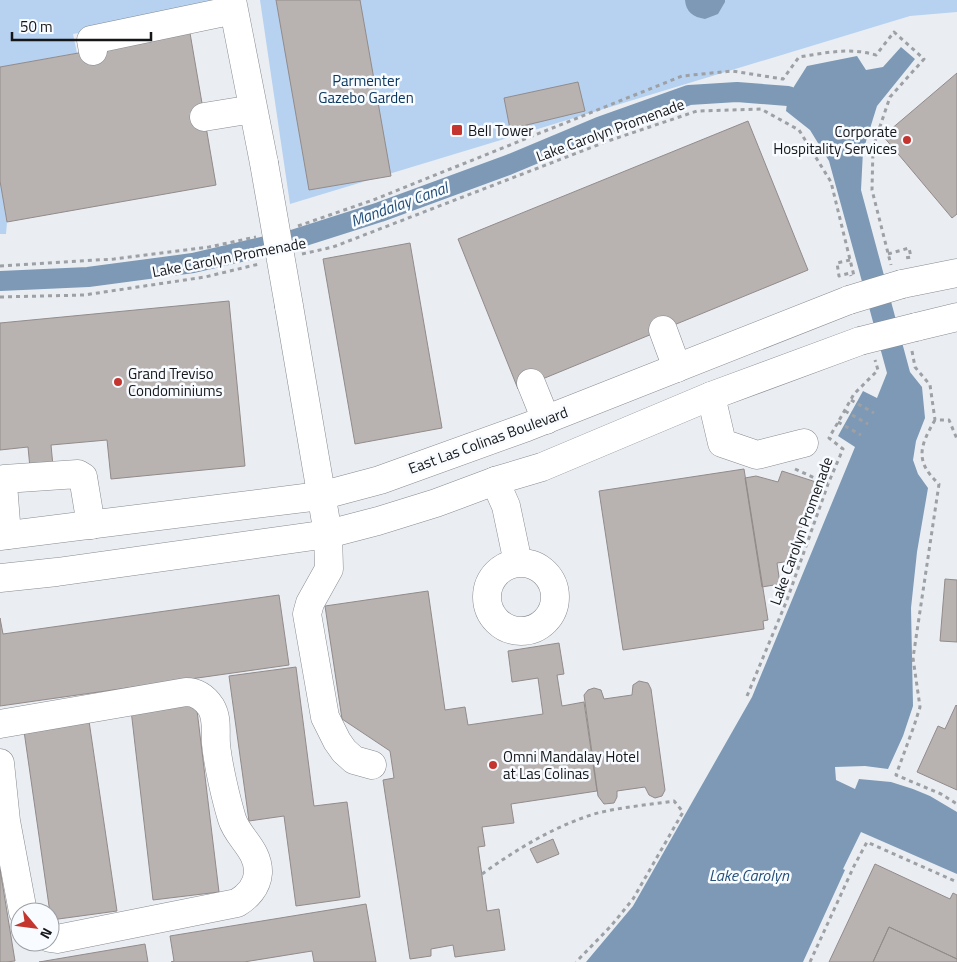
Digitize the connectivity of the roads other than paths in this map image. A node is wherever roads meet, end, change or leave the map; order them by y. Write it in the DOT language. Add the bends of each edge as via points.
graph roads {
  1 [pos="233,5"];
  2 [pos="93,50"];
  3 [pos="252,101"];
  4 [pos="203,110"];
  5 [pos="957,273"];
  6 [pos="957,317"];
  7 [pos="663,330"];
  8 [pos="677,368"];
  9 [pos="531,383"];
  10 [pos="711,396"];
  11 [pos="546,420"];
  12 [pos="804,443"];
  13 [pos="480,444"];
  14 [pos="495,481"];
  15 [pos="320,496"];
  16 [pos="91,525"];
  17 [pos="328,534"];
  18 [pos="3,536"];
  19 [pos="518,563"];
  20 [pos="0,578"];
  21 [pos="0,724"];
  22 [pos="0,763"];
  23 [pos="372,765"];
  24 [pos="20,902"];
  25 [pos="60,937"];
  1 -- 2 [label="main road" via="91,40"];
  1 -- 3 [label="main road"];
  3 -- 4 [label="main road"];
  3 -- 15 [label="main road, bridge"];
  5 -- 8 [label="main road, East Las Colinas Boulevard, bridge" via="897,272 852,286"];
  6 -- 10 [label="main road, bridge" via="913,338 867,347"];
  7 -- 8 [label="main road"];
  8 -- 11 [label="main road, East Las Colinas Boulevard"];
  9 -- 11 [label="main road"];
  10 -- 12 [label="main road" via="722,443 758,455"];
  10 -- 14 [label="main road" via="542,466"];
  11 -- 13 [label="main road, East Las Colinas Boulevard"];
  13 -- 14 [label="main road"];
  13 -- 15 [label="main road, East Las Colinas Boulevard" via="380,480"];
  14 -- 17 [label="main road" via="436,503"];
  14 -- 19 [label="main road" via="506,506"];
  15 -- 16 [label="main road, East Las Colinas Boulevard"];
  15 -- 17 [label="main road"];
  16 -- 18 [label="main road, East Las Colinas Boulevard"];
  16 -- 18 [label="main road" via="83,477 78,474 4,479"];
  17 -- 20 [label="main road"];
  17 -- 23 [label="main road" via="329,569 307,614 325,717 344,752 354,760"];
  21 -- 25 [label="main road" via="186,692 197,694 205,699 216,718 216,744 233,822 249,844 258,866 252,890 237,903"];
  22 -- 24 [label="main road"];
}
